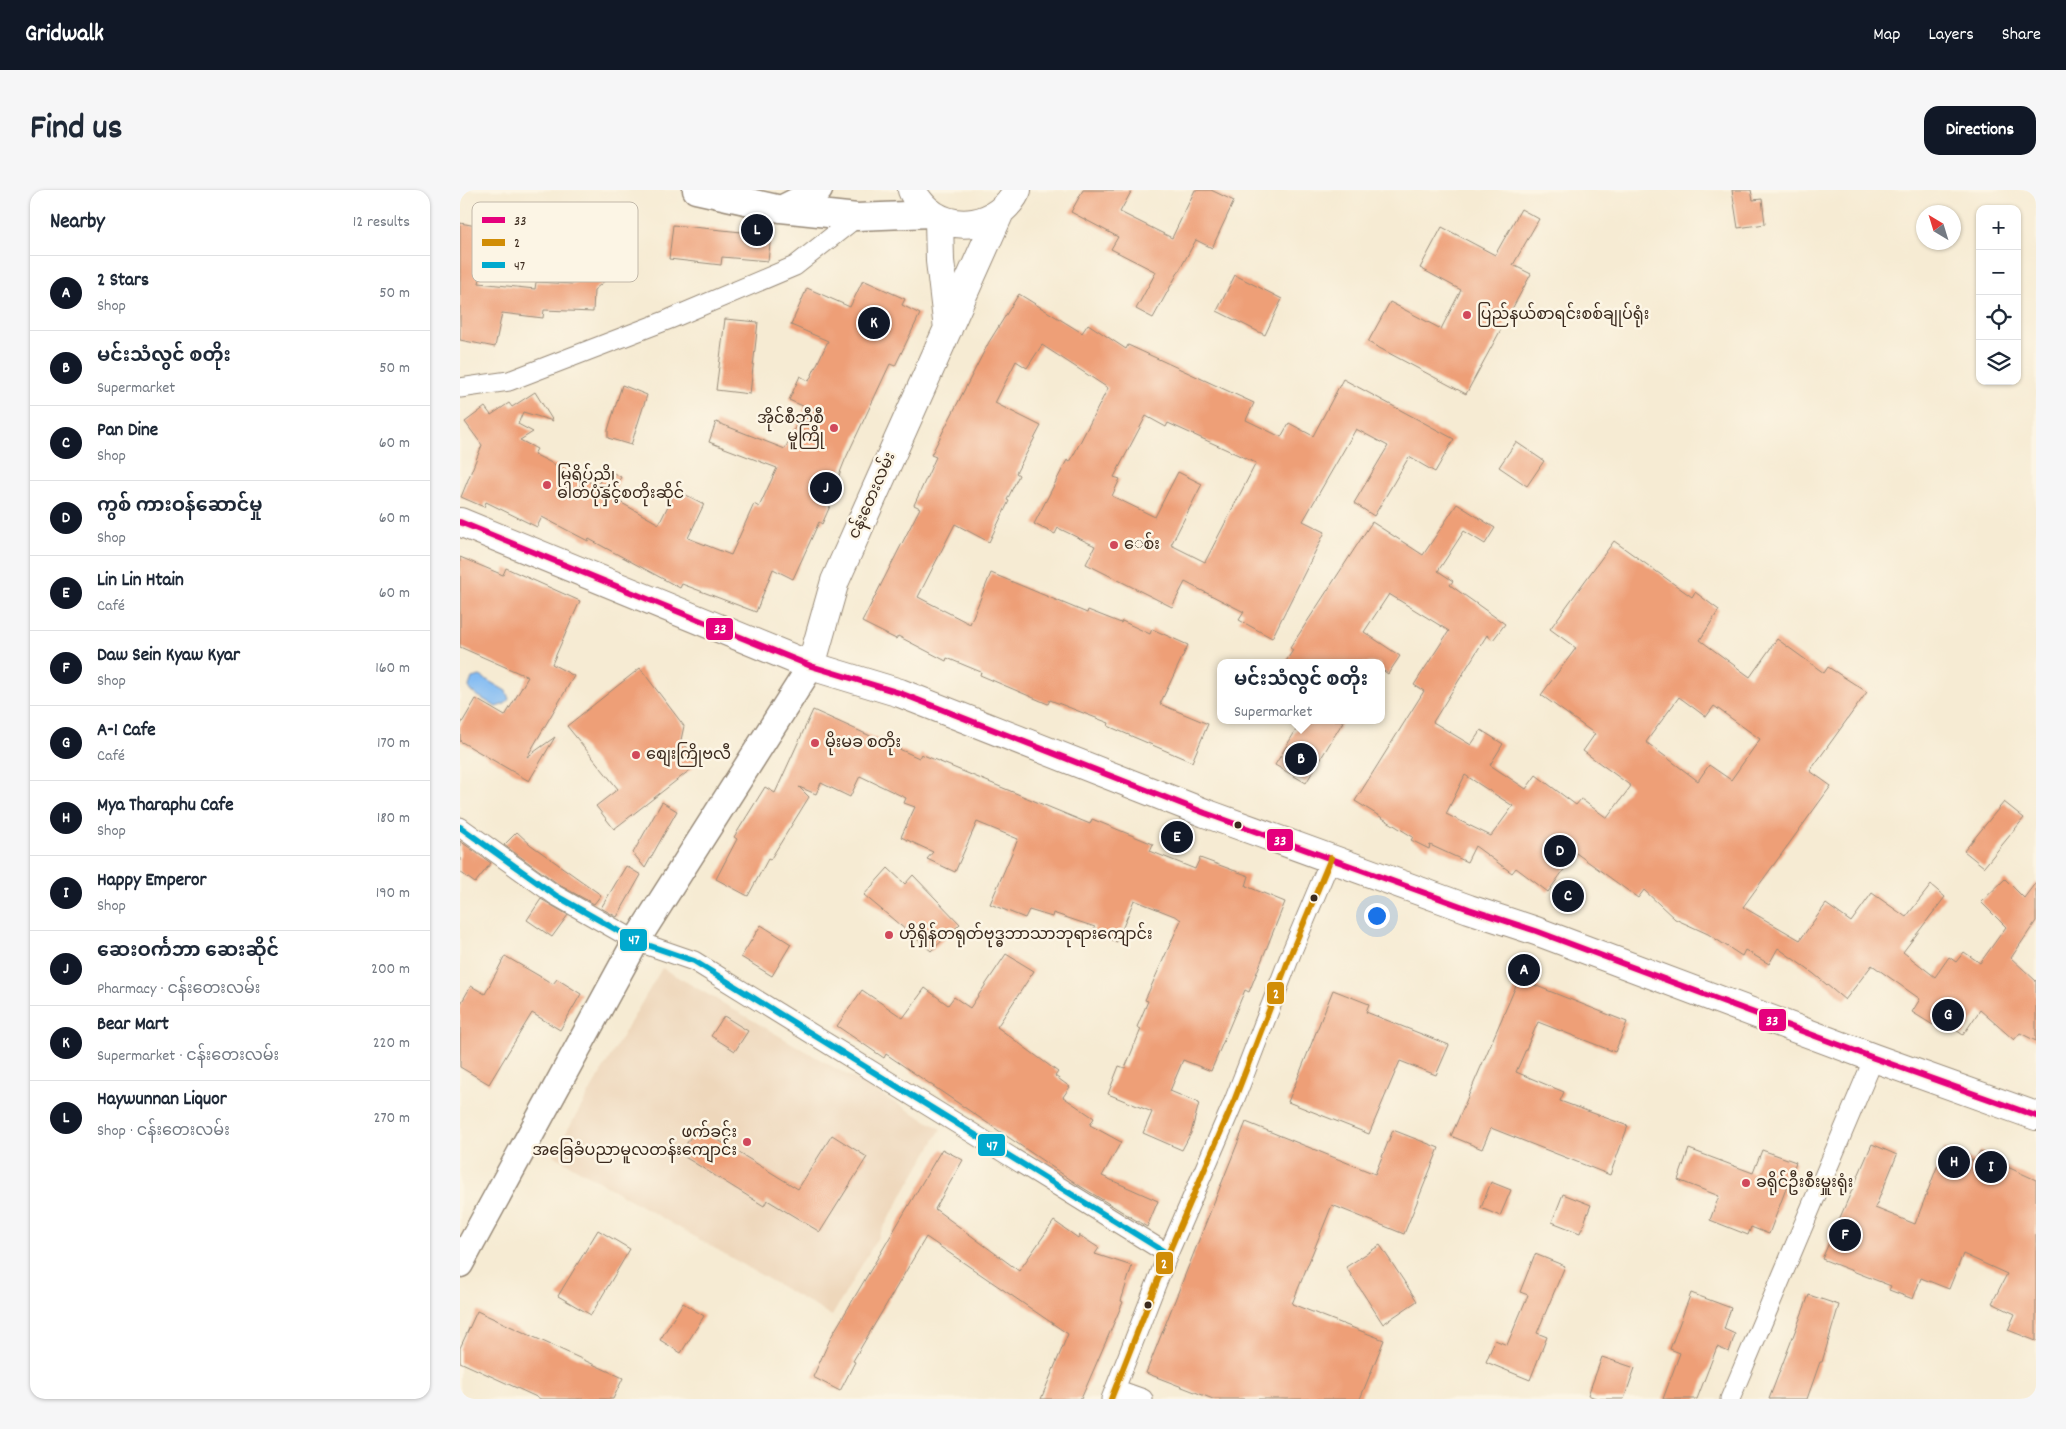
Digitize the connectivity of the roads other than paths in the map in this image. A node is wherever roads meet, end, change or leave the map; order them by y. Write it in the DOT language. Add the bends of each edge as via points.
graph roads {
  1 [pos="696,190"];
  2 [pos="819,190"];
  3 [pos="912,190"];
  4 [pos="1017,190"];
  5 [pos="781,209"];
  6 [pos="1000,212"];
  7 [pos="935,216"];
  8 [pos="858,217"];
  9 [pos="948,331"];
  10 [pos="460,388"];
  11 [pos="460,522"];
  12 [pos="811,666"];
  13 [pos="460,827"];
  14 [pos="1331,858"];
  15 [pos="636,941"];
  16 [pos="1874,1058"];
  17 [pos="2036,1116"];
  18 [pos="1168,1254"];
  19 [pos="460,1264"];
  20 [pos="1113,1394"];
  21 [pos="1143,1399"];
  22 [pos="1730,1399"];
  1 -- 5 [label="main road"];
  2 -- 5 [label="main road"];
  3 -- 7 [label="main road"];
  4 -- 6 [label="main road"];
  5 -- 8 [label="main road"];
  6 -- 7 [label="main road" via="981,222 960,224"];
  6 -- 9 [label="main road, ငန်းတေးလမ်း"];
  7 -- 8 [label="main road"];
  7 -- 9 [label="main road"];
  8 -- 10 [label="street" via="794,266 670,319 509,381"];
  9 -- 12 [label="main road, ငန်းတေးလမ်း" via="835,581"];
  11 -- 12 [label="main road"];
  12 -- 14 [label="main road" via="900,693 1205,813"];
  12 -- 15 [label="main road"];
  13 -- 15 [label="street" via="555,896"];
  14 -- 16 [label="main road" via="1706,993"];
  14 -- 18 [label="street" via="1234,1101"];
  15 -- 18 [label="street" via="694,961"];
  15 -- 19 [label="main road"];
  16 -- 17 [label="main road"];
  16 -- 22 [label="street"];
  18 -- 20 [label="street"];
  20 -- 21 [label="street"];
}
